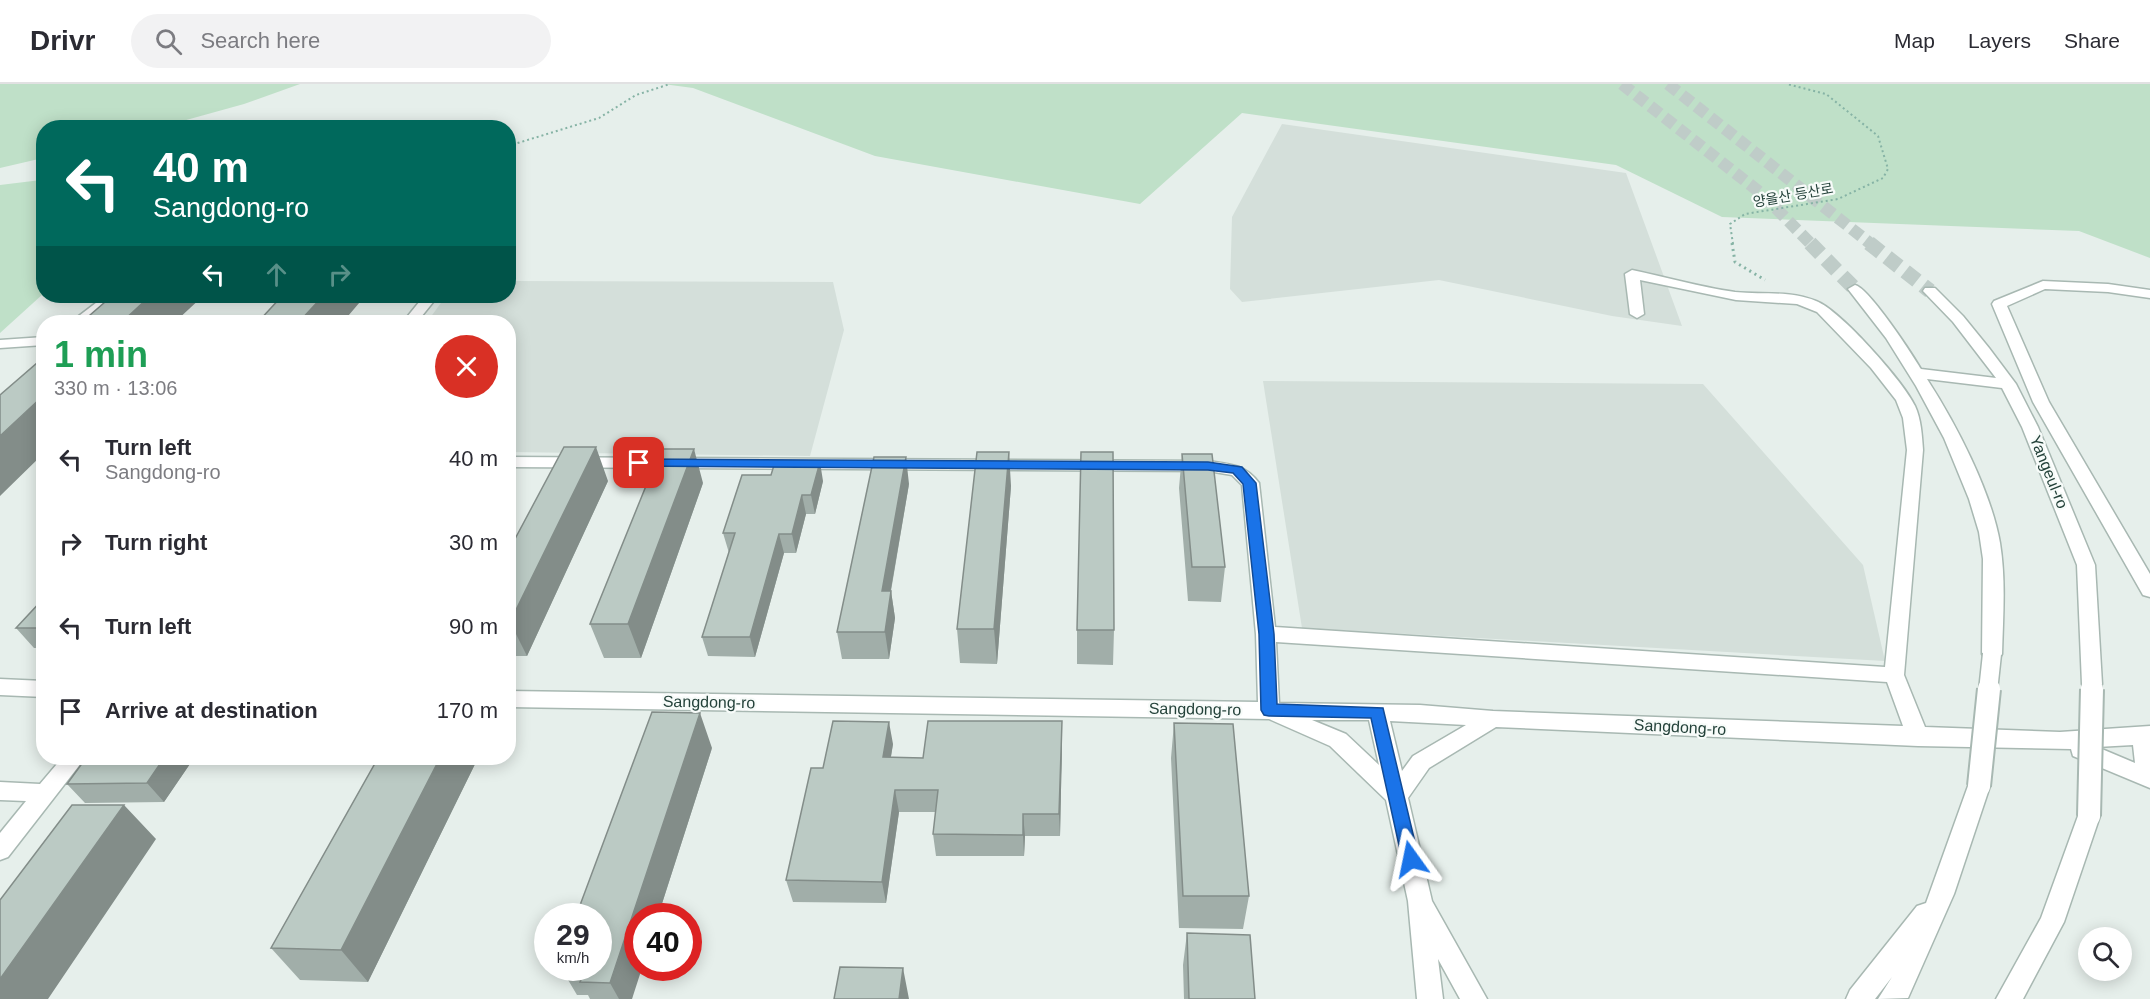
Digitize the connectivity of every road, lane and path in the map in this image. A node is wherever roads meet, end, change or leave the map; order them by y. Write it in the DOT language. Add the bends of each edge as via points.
graph roads {
  1 [pos="670,84"];
  2 [pos="1787,84"];
  3 [pos="516,144"];
  4 [pos="1855,289"];
  5 [pos="1930,291"];
  6 [pos="2150,294"];
  7 [pos="1791,297"];
  8 [pos="104,303"];
  9 [pos="425,303"];
  10 [pos="1637,314"];
  11 [pos="87,315"];
  12 [pos="416,315"];
  13 [pos="36,342"];
  14 [pos="0,344"];
  15 [pos="1916,373"];
  16 [pos="2008,384"];
  17 [pos="516,462"];
  18 [pos="2150,590"];
  19 [pos="1266,634"];
  20 [pos="1894,675"];
  21 [pos="0,687"];
  22 [pos="36,689"];
  23 [pos="516,699"];
  24 [pos="1269,710"];
  25 [pos="1378,712"];
  26 [pos="1493,719"];
  27 [pos="2148,735"];
  28 [pos="1918,737"];
  29 [pos="2060,741"];
  30 [pos="68,765"];
  31 [pos="2150,771"];
  32 [pos="2150,779"];
  33 [pos="0,791"];
  34 [pos="46,793"];
  35 [pos="1397,796"];
  36 [pos="0,850"];
  37 [pos="1942,894"];
  38 [pos="1420,902"];
  39 [pos="1431,999"];
  40 [pos="1474,999"];
  41 [pos="1859,999"];
  42 [pos="1891,999"];
  43 [pos="2009,999"];
  1 -- 3 [label="path" via="636,96 599,118"];
  2 -- 7 [label="path, 양을산 등산로" via="1826,94 1878,136 1888,170 1883,178 1838,199 1745,214 1730,224 1735,262"];
  4 -- 15 [label="street"];
  5 -- 16 [label="street, Yangeul-ro" via="1958,319"];
  6 -- 18 [label="street" via="2043,285 1999,304 2041,402"];
  7 -- 10 [label="street" via="1736,296 1632,274"];
  7 -- 20 [label="street" via="1822,309 1904,400 1913,424 1915,450"];
  8 -- 11 [label="street"];
  9 -- 12 [label="street"];
  13 -- 14 [label="street"];
  15 -- 16 [label="street"];
  15 -- 37 [label="street, bridge" via="1944,420 1970,479 1990,543 1994,583 1992,654 1979,786"];
  16 -- 43 [label="street, Yangeul-ro, bridge" via="2030,427 2085,565 2092,684 2089,816 2052,922"];
  17 -- 19 [label="street" via="1229,468 1237,470 1250,483"];
  19 -- 20 [label="street"];
  19 -- 24 [label="street"];
  20 -- 28 [label="street"];
  21 -- 22 [label="street"];
  23 -- 24 [label="street, Sangdong-ro"];
  24 -- 25 [label="street, Sangdong-ro"];
  24 -- 35 [label="street" via="1338,740"];
  25 -- 26 [label="street, Sangdong-ro"];
  25 -- 35 [label="street"];
  26 -- 28 [label="street, Sangdong-ro"];
  26 -- 35 [label="street" via="1421,762"];
  27 -- 29 [label="street, Sangdong-ro"];
  27 -- 31 [label="street" via="2142,745 2142,756"];
  28 -- 29 [label="street, Sangdong-ro"];
  29 -- 32 [label="street"];
  30 -- 34 [label="street"];
  33 -- 34 [label="street"];
  34 -- 36 [label="street"];
  35 -- 38 [label="street"];
  37 -- 41 [label="street"];
  37 -- 42 [label="street"];
  38 -- 39 [label="street"];
  38 -- 40 [label="street"];
}
